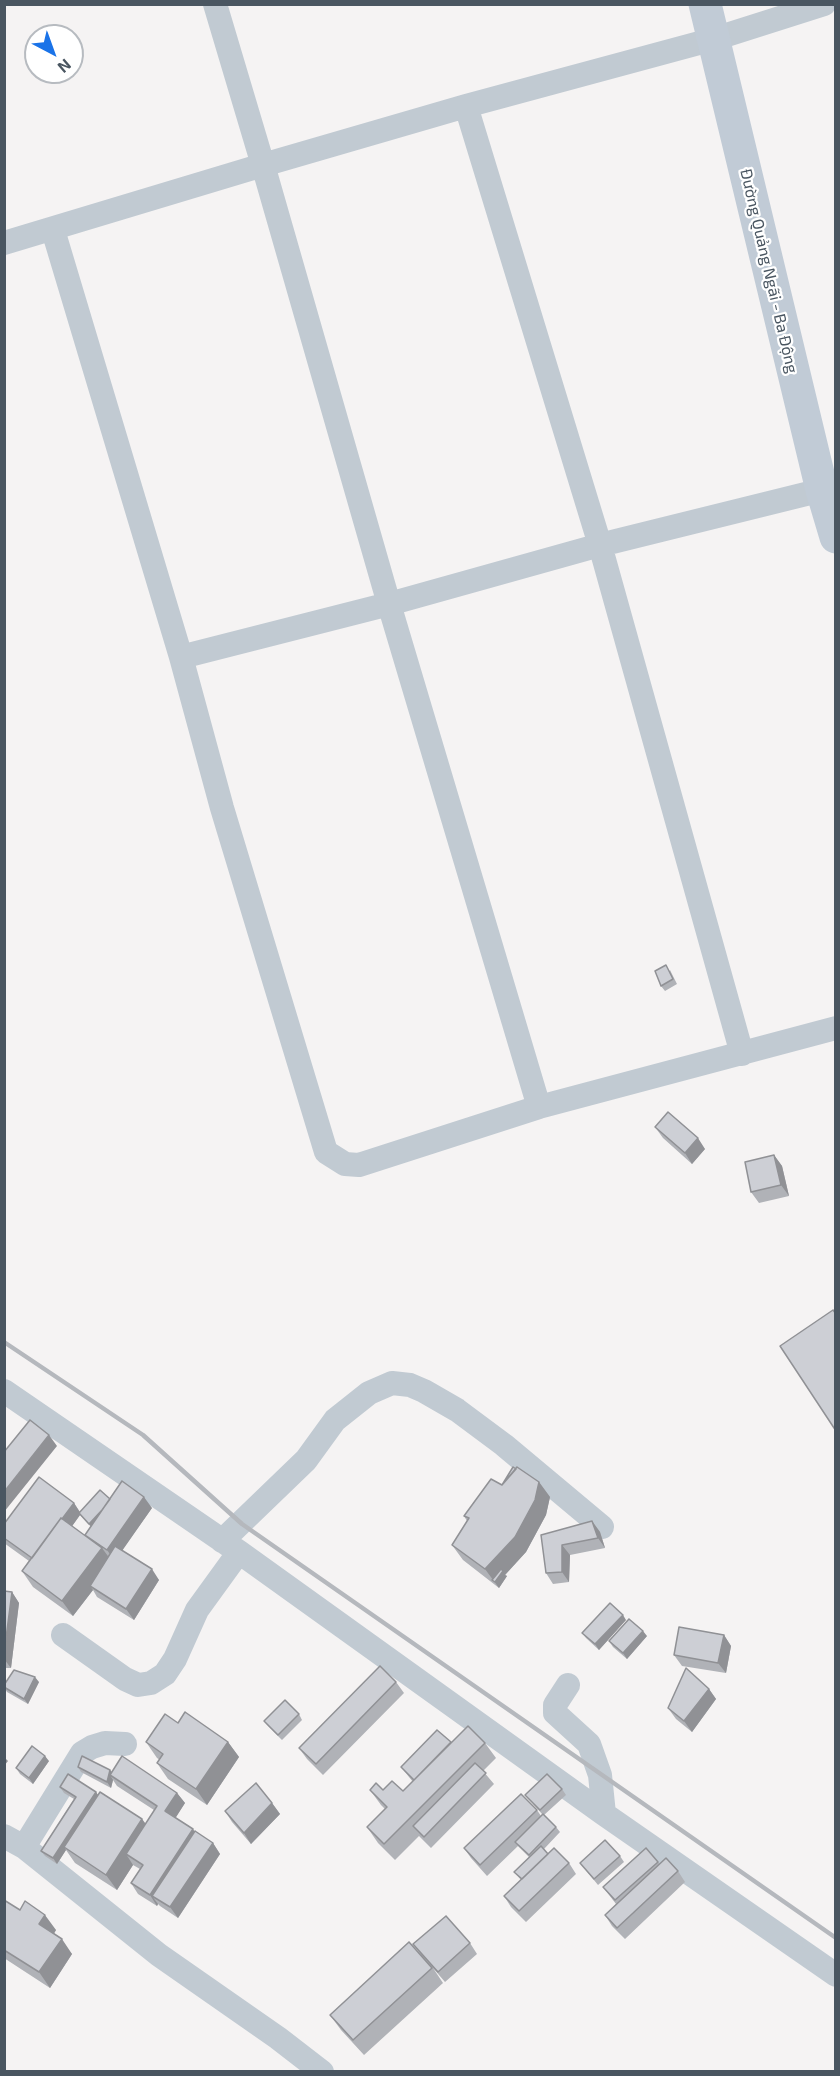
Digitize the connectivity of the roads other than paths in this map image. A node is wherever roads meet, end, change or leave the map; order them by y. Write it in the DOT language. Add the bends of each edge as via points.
graph roads {
  1 [pos="215,4"];
  2 [pos="705,4"];
  3 [pos="824,4"];
  4 [pos="714,39"];
  5 [pos="466,106"];
  6 [pos="263,165"];
  7 [pos="53,230"];
  8 [pos="4,243"];
  9 [pos="822,490"];
  10 [pos="836,537"];
  11 [pos="600,545"];
  12 [pos="389,604"];
  13 [pos="182,657"];
  14 [pos="836,1028"];
  15 [pos="742,1054"];
  16 [pos="539,1107"];
  17 [pos="4,1391"];
  18 [pos="602,1527"];
  19 [pos="230,1547"];
  20 [pos="63,1635"];
  21 [pos="568,1685"];
  22 [pos="125,1744"];
  23 [pos="604,1814"];
  24 [pos="14,1842"];
  25 [pos="836,1975"];
  26 [pos="322,2072"];
  1 -- 6 [label="street"];
  2 -- 4 [label="main road, Đường Quảng Ngãi - Ba Động"];
  3 -- 4 [label="street"];
  4 -- 5 [label="street"];
  4 -- 9 [label="main road, Đường Quảng Ngãi - Ba Động"];
  5 -- 6 [label="street"];
  5 -- 11 [label="street"];
  6 -- 7 [label="street"];
  6 -- 12 [label="street"];
  7 -- 8 [label="street"];
  7 -- 13 [label="street"];
  9 -- 10 [label="main road, Đường Quảng Ngãi - Ba Động"];
  9 -- 11 [label="street"];
  11 -- 12 [label="street"];
  11 -- 15 [label="street"];
  12 -- 13 [label="street"];
  12 -- 16 [label="street"];
  13 -- 16 [label="street" via="222,808 326,1152 345,1164 359,1165"];
  14 -- 15 [label="street"];
  15 -- 16 [label="street"];
  17 -- 19 [label="street"];
  18 -- 19 [label="street" via="457,1410 410,1385 393,1383 369,1393 335,1420 306,1460"];
  19 -- 20 [label="street" via="170,1666 151,1683 138,1685 124,1679"];
  19 -- 23 [label="street"];
  21 -- 23 [label="street" via="555,1705 555,1713 588,1744 600,1775"];
  22 -- 24 [label="street" via="105,1743 82,1753"];
  23 -- 25 [label="street"];
  24 -- 26 [label="street" via="159,1955"];
}
